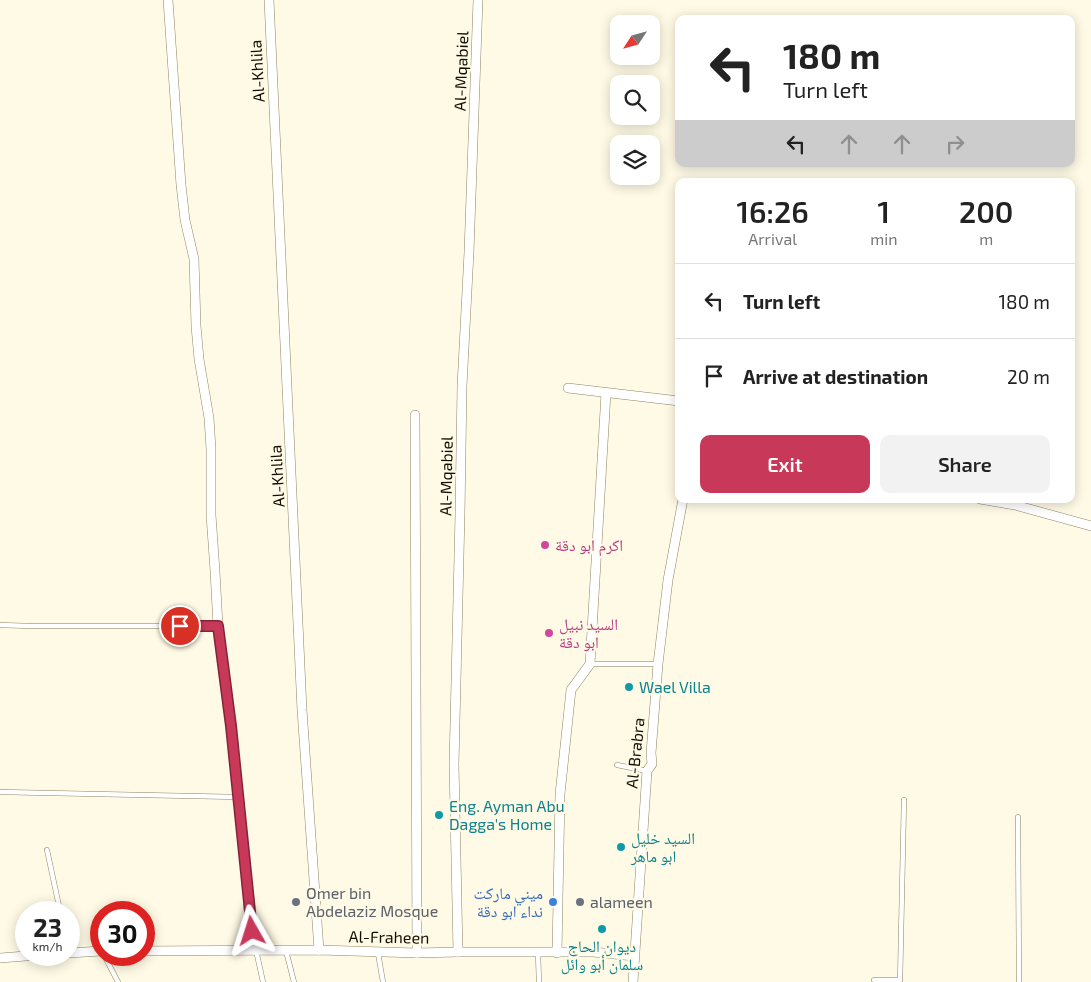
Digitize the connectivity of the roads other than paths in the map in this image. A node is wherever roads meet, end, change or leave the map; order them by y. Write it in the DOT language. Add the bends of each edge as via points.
graph roads {
  1 [pos="168,0"];
  2 [pos="269,0"];
  3 [pos="478,0"];
  4 [pos="568,388"];
  5 [pos="606,393"];
  6 [pos="675,401"];
  7 [pos="415,415"];
  8 [pos="682,503"];
  9 [pos="1003,503"];
  10 [pos="1091,526"];
  11 [pos="0,625"];
  12 [pos="218,626"];
  13 [pos="590,664"];
  14 [pos="658,664"];
  15 [pos="617,765"];
  16 [pos="647,771"];
  17 [pos="0,792"];
  18 [pos="238,797"];
  19 [pos="904,800"];
  20 [pos="1018,817"];
  21 [pos="47,850"];
  22 [pos="58,901"];
  23 [pos="255,950"];
  24 [pos="318,950"];
  25 [pos="155,951"];
  26 [pos="286,951"];
  27 [pos="458,952"];
  28 [pos="378,953"];
  29 [pos="417,953"];
  30 [pos="538,953"];
  31 [pos="557,953"];
  32 [pos="634,956"];
  33 [pos="15,957"];
  34 [pos="0,958"];
  35 [pos="110,966"];
  36 [pos="874,980"];
  37 [pos="900,981"];
  38 [pos="118,982"];
  39 [pos="263,982"];
  40 [pos="294,982"];
  41 [pos="383,982"];
  42 [pos="540,982"];
  43 [pos="633,982"];
  44 [pos="1019,982"];
  1 -- 12 [label="street" via="181,185 194,259 198,359 210,418 211,515"];
  2 -- 24 [label="street, Al-Khlila" via="302,710"];
  3 -- 27 [label="street, Al-Mqabiel" via="462,386 454,764"];
  4 -- 5 [label="street"];
  5 -- 6 [label="street"];
  5 -- 13 [label="street"];
  7 -- 29 [label="street"];
  8 -- 14 [label="street, Al-Brabra" via="668,580"];
  9 -- 10 [label="street"];
  11 -- 12 [label="lane"];
  12 -- 18 [label="street"];
  13 -- 14 [label="lane"];
  13 -- 31 [label="street" via="571,690 560,794"];
  14 -- 16 [label="street, Al-Brabra" via="652,764"];
  15 -- 16 [label="lane"];
  16 -- 32 [label="street, Al-Brabra"];
  17 -- 18 [label="lane"];
  18 -- 23 [label="street"];
  19 -- 37 [label="lane"];
  20 -- 44 [label="lane"];
  21 -- 22 [label="lane"];
  23 -- 25 [label="street, Al-Fraheen"];
  23 -- 26 [label="street, Al-Fraheen"];
  23 -- 39 [label="lane"];
  24 -- 26 [label="street, Al-Fraheen"];
  24 -- 28 [label="street, Al-Fraheen"];
  26 -- 40 [label="lane"];
  27 -- 29 [label="street, Al-Fraheen"];
  27 -- 30 [label="street, Al-Fraheen"];
  28 -- 29 [label="street, Al-Fraheen"];
  28 -- 41 [label="lane"];
  30 -- 31 [label="street, Al-Fraheen"];
  30 -- 42 [label="lane"];
  31 -- 32 [label="street, Al-Fraheen"];
  32 -- 43 [label="street, Al-Brabra"];
  33 -- 34 [label="street"];
  35 -- 38 [label="lane"];
  36 -- 37 [label="lane"];
}
